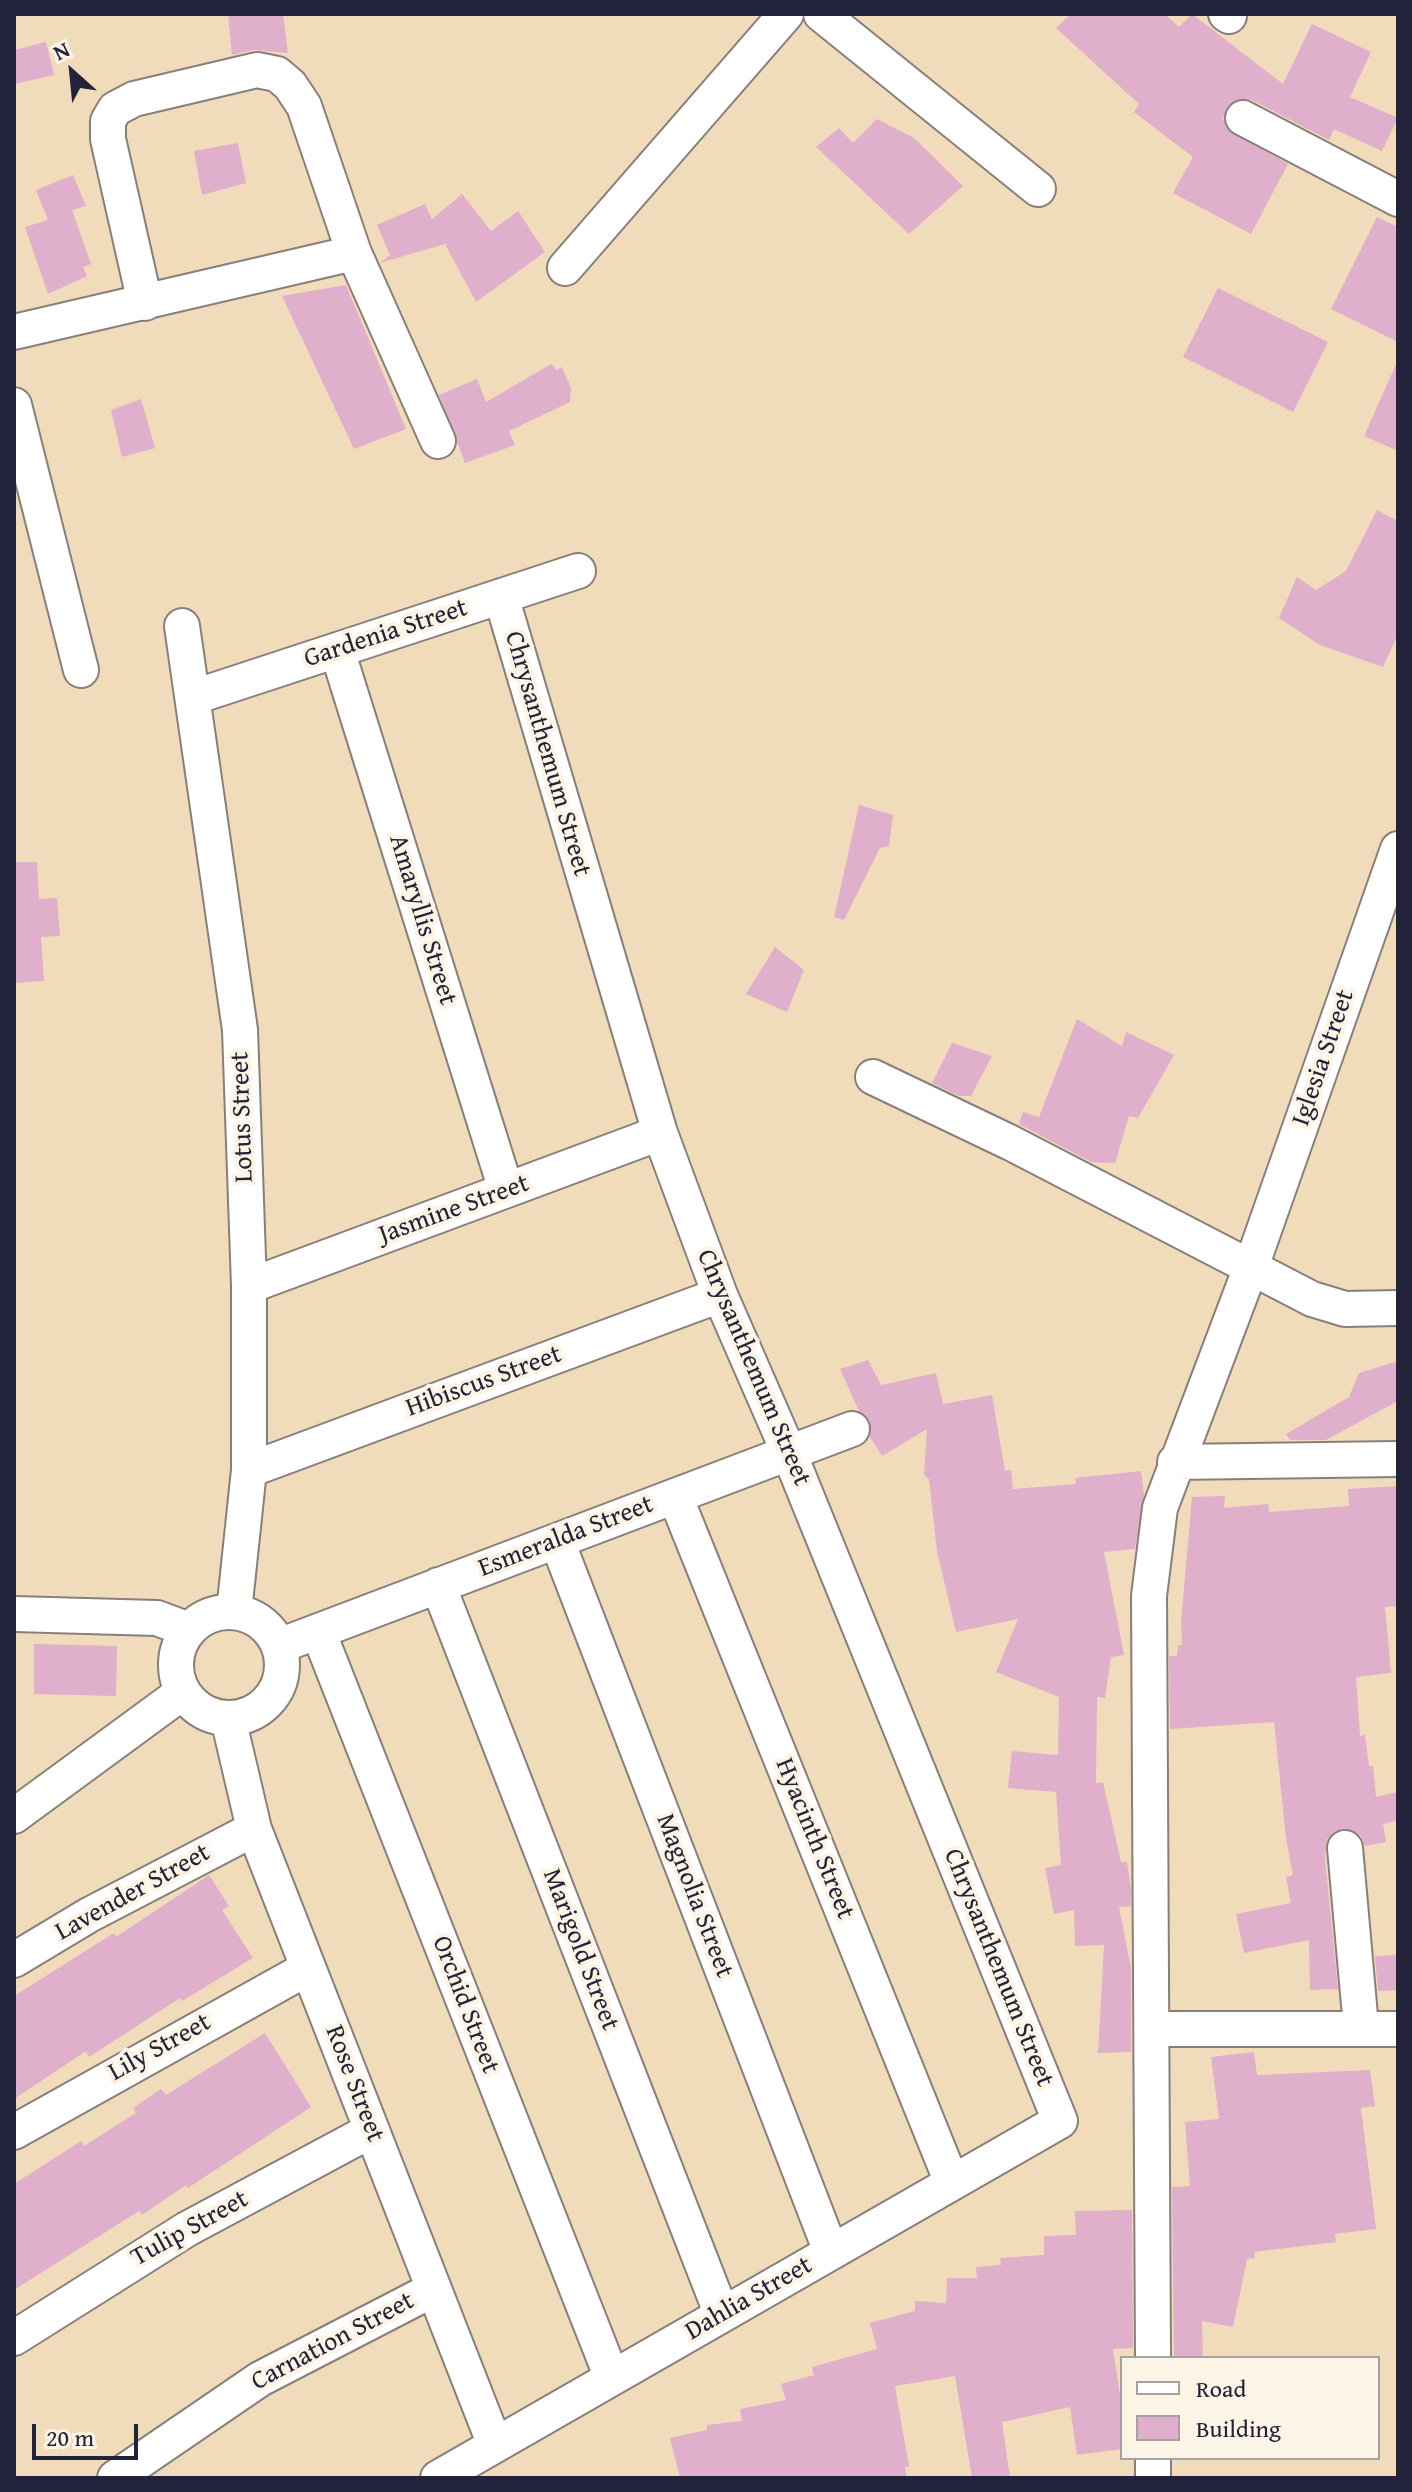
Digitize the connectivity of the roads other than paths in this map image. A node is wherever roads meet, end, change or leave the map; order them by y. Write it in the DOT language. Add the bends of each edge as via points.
graph roads {
  1 [pos="786,14"];
  2 [pos="821,14"];
  3 [pos="1243,118"];
  4 [pos="1038,189"];
  5 [pos="1398,199"];
  6 [pos="354,253"];
  7 [pos="565,268"];
  8 [pos="145,303"];
  9 [pos="14,332"];
  10 [pos="14,405"];
  11 [pos="438,441"];
  12 [pos="578,571"];
  13 [pos="501,596"];
  14 [pos="182,626"];
  15 [pos="337,650"];
  16 [pos="81,670"];
  17 [pos="194,697"];
  18 [pos="1398,849"];
  19 [pos="873,1077"];
  20 [pos="660,1133"];
  21 [pos="506,1190"];
  22 [pos="1251,1267"];
  23 [pos="249,1286"];
  24 [pos="720,1295"];
  25 [pos="1398,1308"];
  26 [pos="852,1429"];
  27 [pos="789,1453"];
  28 [pos="1398,1459"];
  29 [pos="1175,1462"];
  30 [pos="249,1470"];
  31 [pos="675,1496"];
  32 [pos="557,1541"];
  33 [pos="438,1585"];
  34 [pos="234,1612"];
  35 [pos="14,1614"];
  36 [pos="189,1630"];
  37 [pos="318,1631"];
  38 [pos="279,1646"];
  39 [pos="183,1692"];
  40 [pos="228,1718"];
  41 [pos="16,1811"];
  42 [pos="254,1829"];
  43 [pos="1345,1848"];
  44 [pos="14,1960"];
  45 [pos="308,1968"];
  46 [pos="1361,2027"];
  47 [pos="1152,2029"];
  48 [pos="1398,2029"];
  49 [pos="1060,2121"];
  50 [pos="372,2130"];
  51 [pos="14,2132"];
  52 [pos="952,2183"];
  53 [pos="831,2252"];
  54 [pos="434,2289"];
  55 [pos="722,2315"];
  56 [pos="14,2338"];
  57 [pos="1153,2356"];
  58 [pos="612,2378"];
  59 [pos="495,2445"];
  60 [pos="115,2478"];
  61 [pos="438,2478"];
  1 -- 7 [label="street"];
  2 -- 4 [label="street"];
  3 -- 5 [label="street"];
  6 -- 8 [label="street"];
  6 -- 8 [label="street" via="304,106 277,74 257,70 134,99 115,109 108,121 108,139"];
  6 -- 11 [label="street"];
  8 -- 9 [label="street"];
  10 -- 16 [label="street"];
  12 -- 13 [label="street, Gardenia Street"];
  13 -- 15 [label="street, Gardenia Street"];
  13 -- 20 [label="street, Chrysanthemum Street"];
  14 -- 17 [label="street, Lotus Street"];
  15 -- 17 [label="street, Gardenia Street"];
  15 -- 21 [label="street, Amaryllis Street"];
  17 -- 23 [label="street, Lotus Street" via="240,1030"];
  18 -- 22 [label="street, Iglesia Street"];
  19 -- 22 [label="street"];
  20 -- 21 [label="street, Jasmine Street"];
  20 -- 24 [label="street, Chrysanthemum Street"];
  21 -- 23 [label="street, Jasmine Street"];
  22 -- 25 [label="street" via="1312,1299 1345,1309"];
  22 -- 29 [label="street, Iglesia Street"];
  23 -- 30 [label="street, Lotus Street"];
  24 -- 27 [label="street, Chrysanthemum Street"];
  24 -- 30 [label="street, Hibiscus Street"];
  26 -- 27 [label="street, Esmeralda Street"];
  27 -- 31 [label="street, Esmeralda Street"];
  27 -- 49 [label="street, Chrysanthemum Street"];
  28 -- 29 [label="street"];
  29 -- 47 [label="street, Iglesia Street" via="1160,1508 1149,1596"];
  30 -- 34 [label="street, Lotus Street"];
  31 -- 32 [label="street, Esmeralda Street"];
  31 -- 52 [label="street, Hyacinth Street"];
  32 -- 33 [label="street, Esmeralda Street"];
  32 -- 53 [label="street, Magnolia Street"];
  33 -- 37 [label="street, Esmeralda Street"];
  33 -- 55 [label="street, Marigold Street"];
  34 -- 36 [label="street" via="217,1613"];
  34 -- 38 [label="street" via="253,1617"];
  35 -- 36 [label="street" via="157,1618"];
  36 -- 39 [label="street" via="175,1660"];
  37 -- 38 [label="street, Esmeralda Street"];
  37 -- 58 [label="street, Orchid Street"];
  38 -- 40 [label="street" via="277,1687 256,1709"];
  39 -- 40 [label="street" via="210,1715"];
  39 -- 41 [label="street"];
  40 -- 42 [label="street, Rose Street"];
  42 -- 44 [label="street, Lavender Street"];
  42 -- 45 [label="street, Rose Street"];
  43 -- 46 [label="street"];
  45 -- 50 [label="street, Rose Street"];
  45 -- 51 [label="street, Lily Street"];
  46 -- 47 [label="street"];
  46 -- 48 [label="street"];
  47 -- 57 [label="street, Iglesia Street"];
  49 -- 52 [label="street, Dahlia Street"];
  50 -- 54 [label="street, Rose Street"];
  50 -- 56 [label="street, Tulip Street" via="187,2229"];
  52 -- 53 [label="street, Dahlia Street"];
  53 -- 55 [label="street, Dahlia Street"];
  54 -- 59 [label="street, Rose Street"];
  54 -- 60 [label="street, Carnation Street" via="260,2379"];
  55 -- 58 [label="street, Dahlia Street"];
  58 -- 59 [label="street, Dahlia Street"];
  59 -- 61 [label="street, Dahlia Street"];
}
